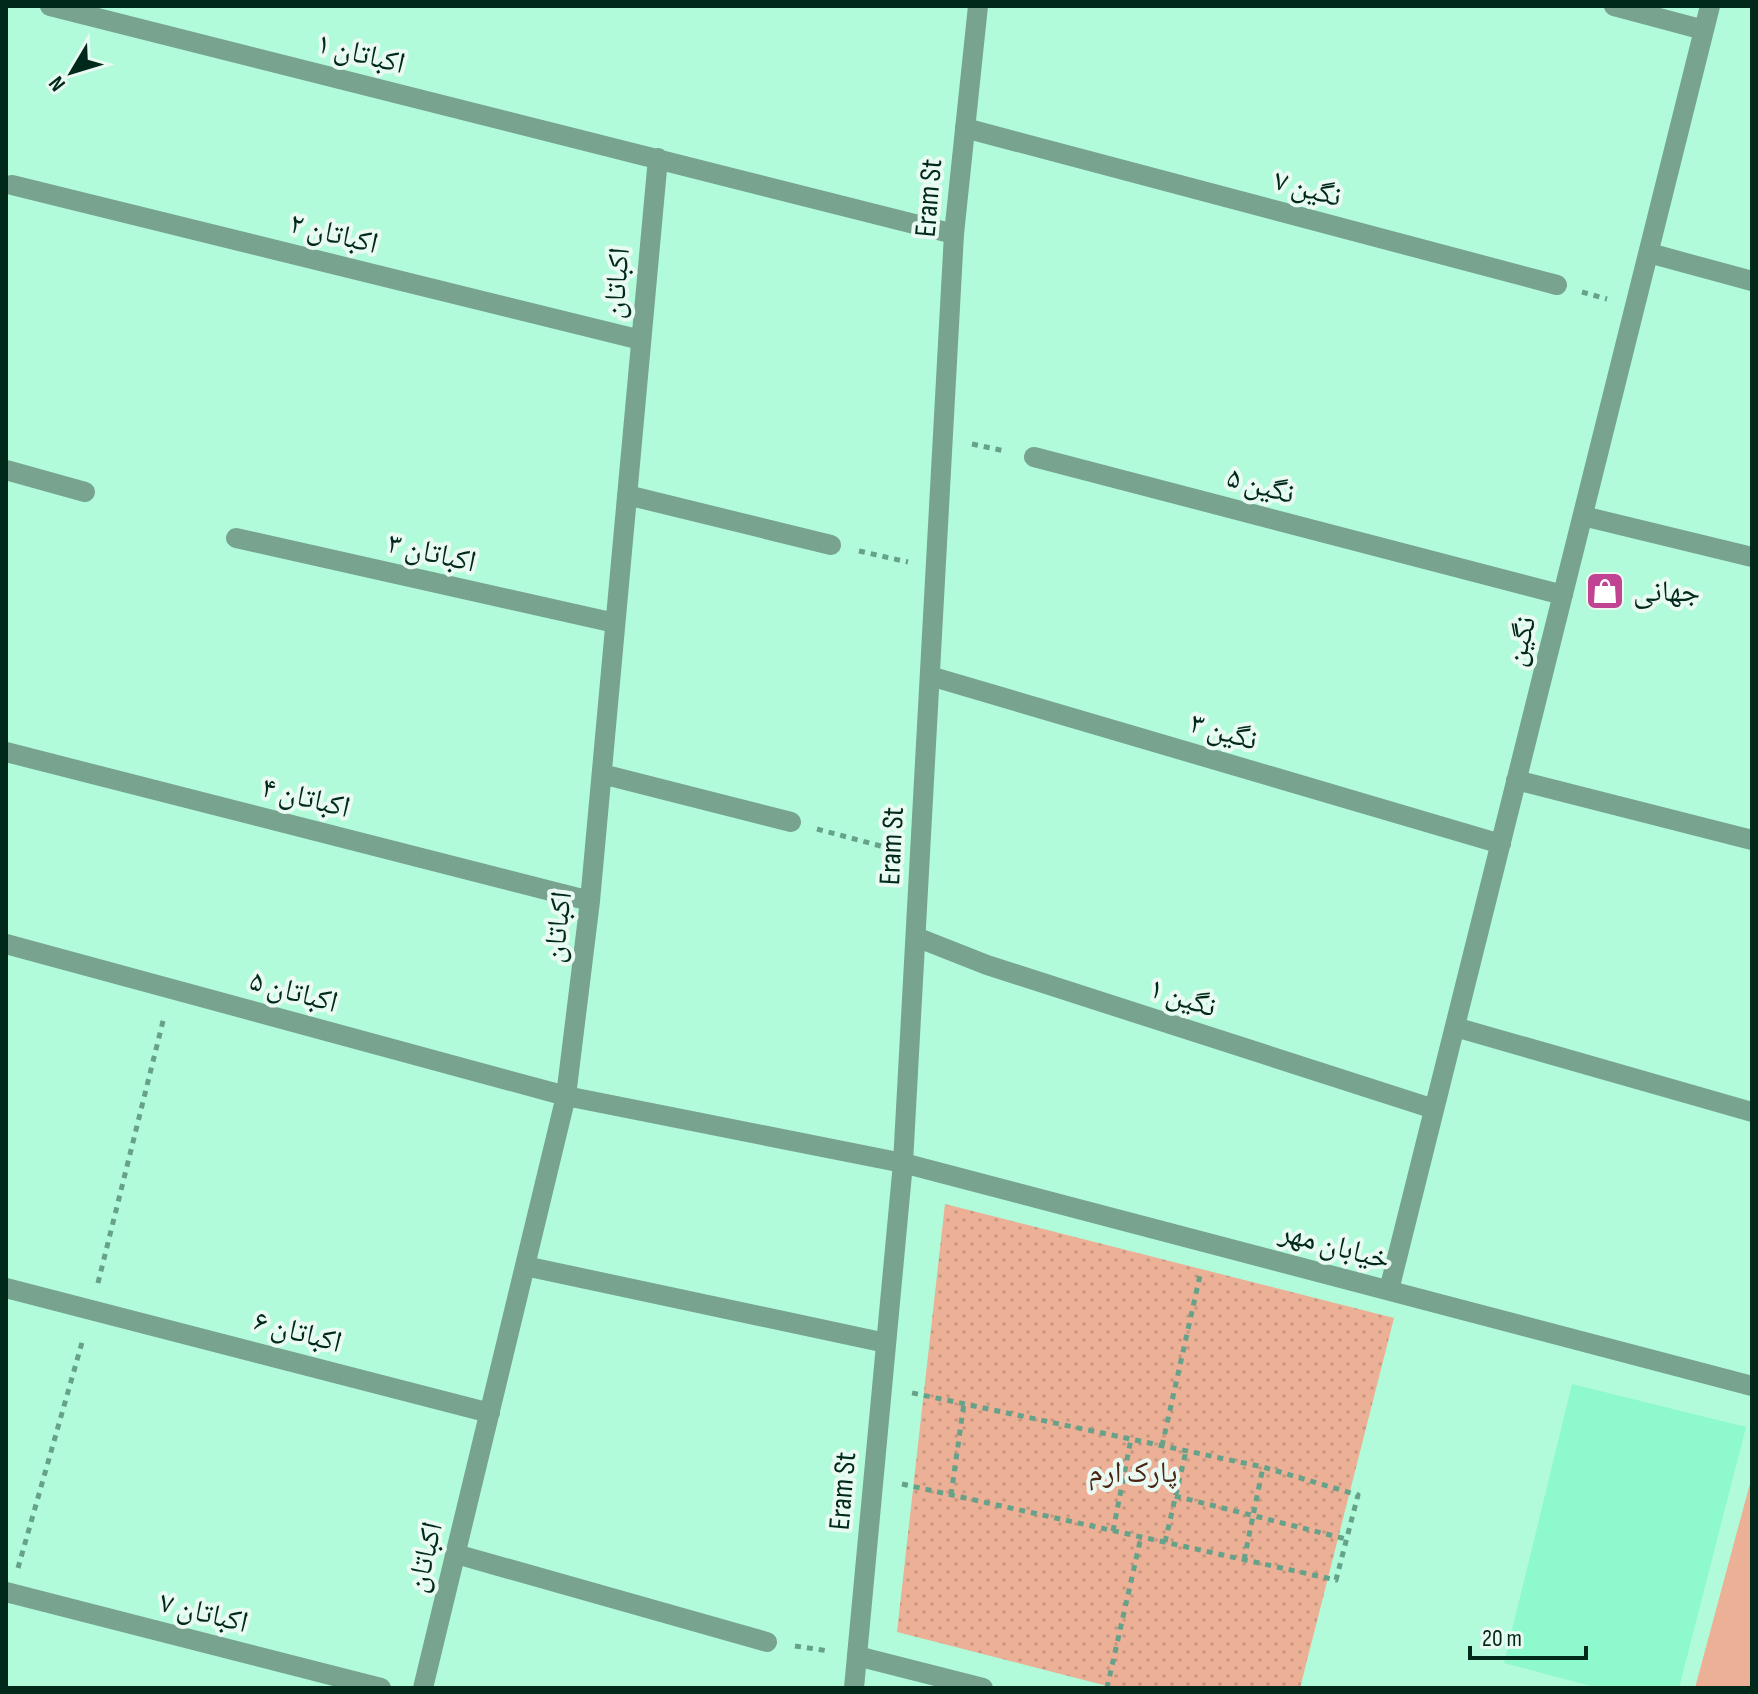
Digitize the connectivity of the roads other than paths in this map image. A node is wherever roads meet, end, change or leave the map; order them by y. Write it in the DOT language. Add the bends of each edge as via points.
graph roads {
  1 [pos="50,6"];
  2 [pos="978,6"];
  3 [pos="1614,6"];
  4 [pos="1710,6"];
  5 [pos="1704,30"];
  6 [pos="965,128"];
  7 [pos="658,158"];
  8 [pos="12,185"];
  9 [pos="954,234"];
  10 [pos="1649,253"];
  11 [pos="1752,281"];
  12 [pos="1557,285"];
  13 [pos="641,340"];
  14 [pos="1034,457"];
  15 [pos="6,470"];
  16 [pos="85,492"];
  17 [pos="627,495"];
  18 [pos="1583,516"];
  19 [pos="236,538"];
  20 [pos="831,545"];
  21 [pos="1752,557"];
  22 [pos="1563,595"];
  23 [pos="615,623"];
  24 [pos="930,676"];
  25 [pos="6,752"];
  26 [pos="602,774"];
  27 [pos="1516,780"];
  28 [pos="791,822"];
  29 [pos="1752,840"];
  30 [pos="1501,844"];
  31 [pos="590,901"];
  32 [pos="916,937"];
  33 [pos="6,944"];
  34 [pos="1455,1027"];
  35 [pos="566,1096"];
  36 [pos="1434,1109"];
  37 [pos="1752,1112"];
  38 [pos="903,1163"];
  39 [pos="525,1266"];
  40 [pos="6,1288"];
  41 [pos="1389,1290"];
  42 [pos="886,1343"];
  43 [pos="1752,1386"];
  44 [pos="490,1413"];
  45 [pos="456,1554"];
  46 [pos="9,1592"];
  47 [pos="767,1642"];
  48 [pos="857,1656"];
  49 [pos="381,1688"];
  50 [pos="423,1688"];
  51 [pos="854,1688"];
  52 [pos="983,1688"];
  1 -- 7 [label="street, اکباتان ۱"];
  2 -- 6 [label="street, Eram St"];
  3 -- 5 [label="street"];
  4 -- 5 [label="street, نگین"];
  5 -- 10 [label="street, نگین"];
  6 -- 9 [label="street, Eram St"];
  6 -- 12 [label="street, نگین ۷"];
  7 -- 9 [label="street, اکباتان ۱"];
  7 -- 13 [label="street, اکباتان"];
  8 -- 13 [label="street, اکباتان ۲"];
  9 -- 24 [label="street, Eram St"];
  10 -- 11 [label="street"];
  10 -- 18 [label="street, نگین"];
  13 -- 17 [label="street, اکباتان"];
  14 -- 22 [label="street, نگین ۵"];
  15 -- 16 [label="street"];
  17 -- 20 [label="street"];
  17 -- 23 [label="street, اکباتان"];
  18 -- 21 [label="street"];
  18 -- 22 [label="street, نگین"];
  19 -- 23 [label="street, اکباتان ۳"];
  22 -- 27 [label="street, نگین"];
  23 -- 26 [label="street, اکباتان"];
  24 -- 30 [label="street, نگین ۳"];
  24 -- 32 [label="street, Eram St"];
  25 -- 31 [label="street, اکباتان ۴"];
  26 -- 28 [label="street"];
  26 -- 31 [label="street, اکباتان"];
  27 -- 29 [label="street"];
  27 -- 30 [label="street, نگین"];
  30 -- 34 [label="street, نگین"];
  31 -- 35 [label="street, اکباتان"];
  32 -- 36 [label="street, نگین ۱" via="987,965"];
  32 -- 38 [label="street, Eram St"];
  33 -- 35 [label="street, اکباتان ۵"];
  34 -- 36 [label="street, نگین"];
  34 -- 37 [label="street"];
  35 -- 38 [label="street, اکباتان ۵"];
  35 -- 39 [label="street, اکباتان"];
  36 -- 41 [label="street, نگین"];
  38 -- 41 [label="street, خیابان مهر"];
  38 -- 42 [label="street, Eram St"];
  39 -- 42 [label="street"];
  39 -- 44 [label="street, اکباتان"];
  40 -- 44 [label="street, اکباتان ۶"];
  41 -- 43 [label="street, خیابان مهر"];
  42 -- 48 [label="street, Eram St"];
  44 -- 45 [label="street, اکباتان"];
  45 -- 47 [label="street"];
  45 -- 50 [label="street, اکباتان"];
  46 -- 49 [label="street, اکباتان ۷"];
  48 -- 51 [label="street, Eram St"];
  48 -- 52 [label="street"];
}
